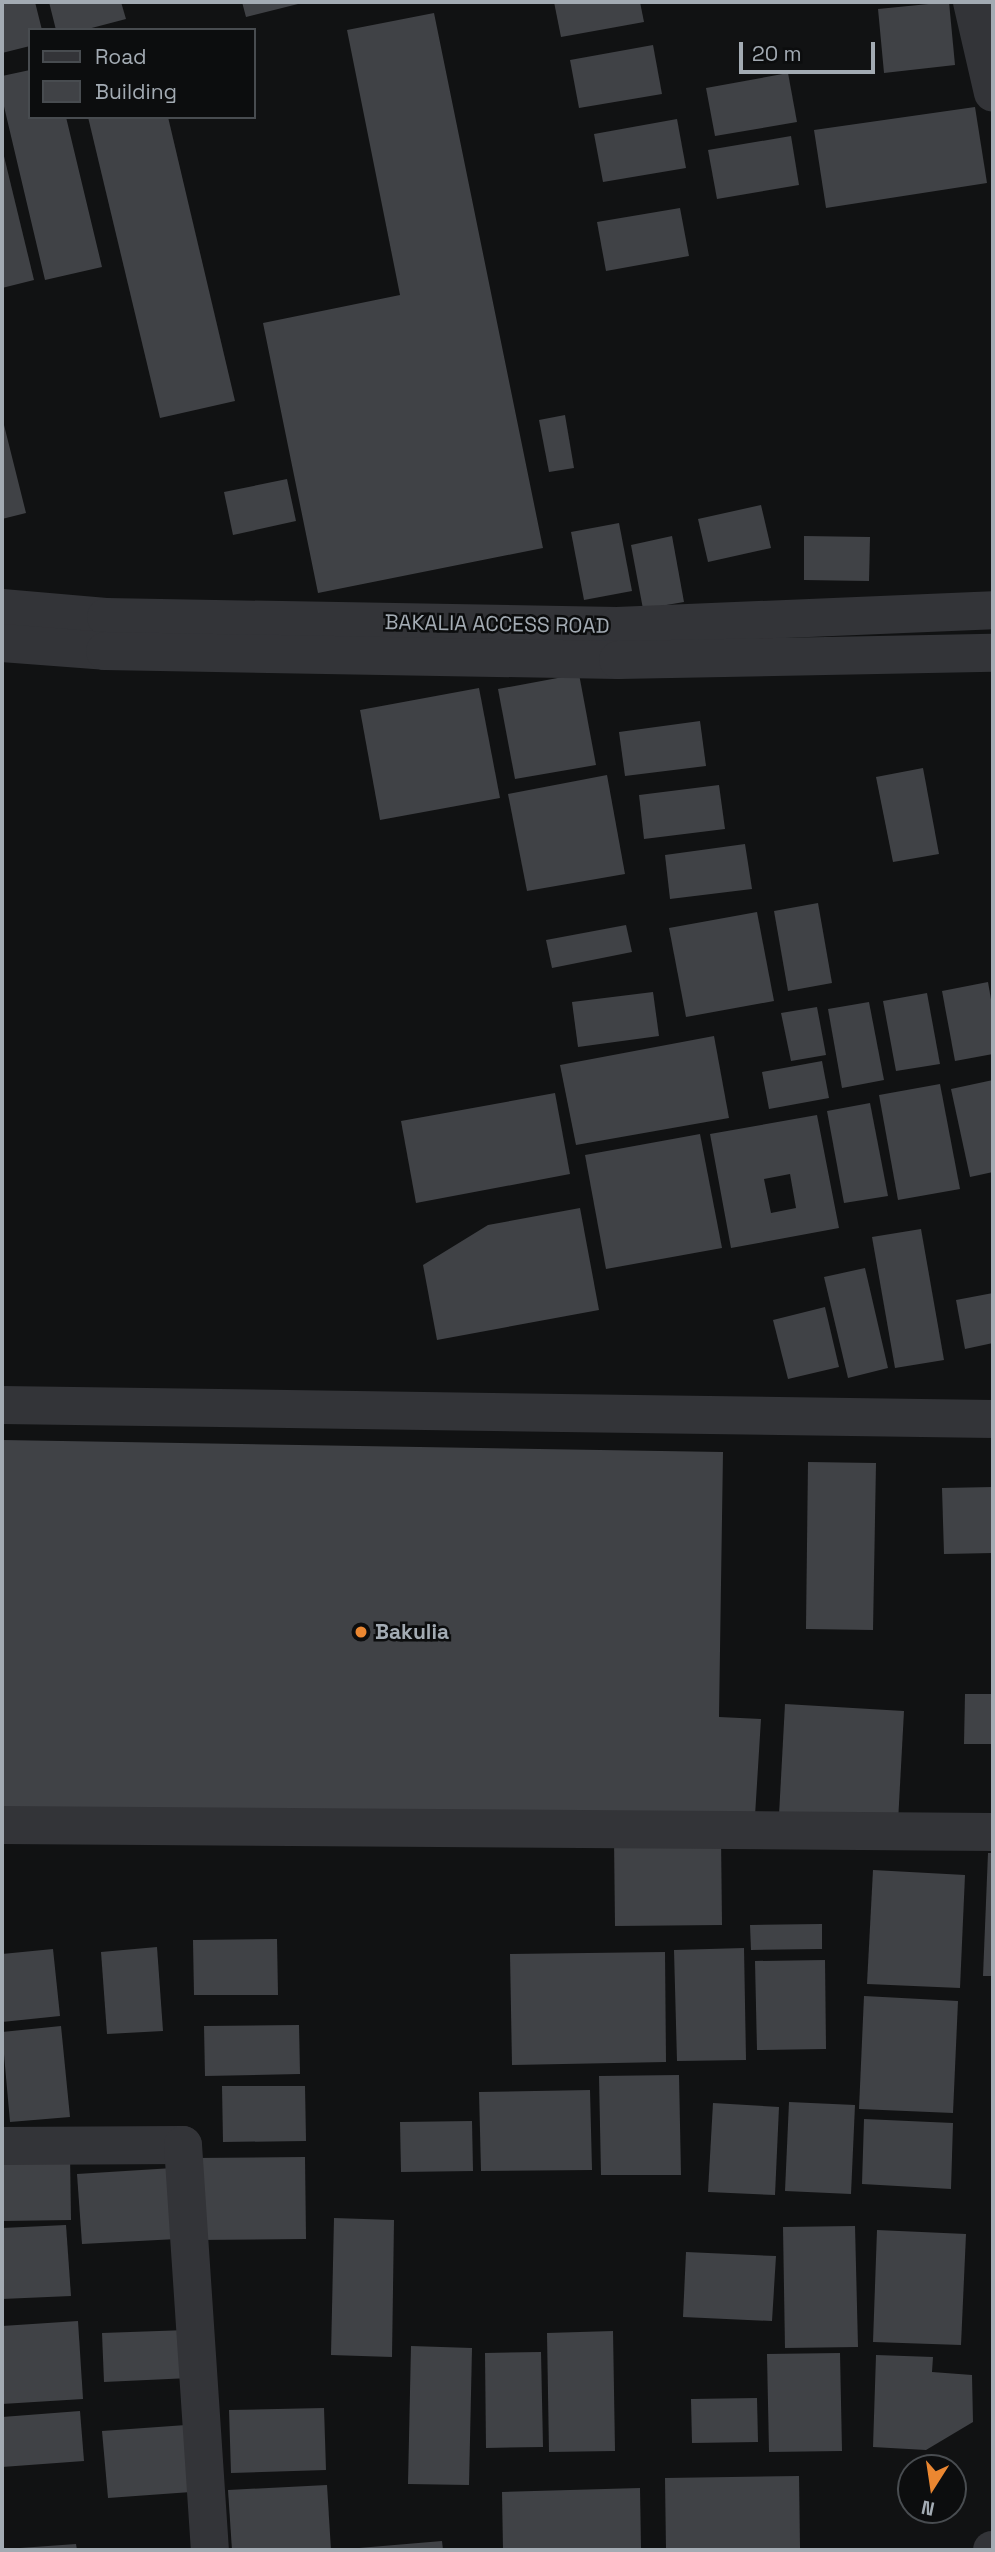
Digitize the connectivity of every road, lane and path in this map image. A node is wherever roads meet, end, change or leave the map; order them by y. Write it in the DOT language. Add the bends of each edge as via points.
graph roads {
  1 [pos="972,2"];
  2 [pos="993,93"];
  3 [pos="2,608"];
  4 [pos="993,610"];
  5 [pos="2,643"];
  6 [pos="993,653"];
  7 [pos="2,1405"];
  8 [pos="993,1419"];
  9 [pos="2,1825"];
  10 [pos="993,1832"];
  11 [pos="2,2146"];
  12 [pos="211,2550"];
  1 -- 2 [label="street"];
  3 -- 4 [label="street, BAKALIA ACCESS ROAD" via="106,617 617,626"];
  5 -- 6 [label="street, BAKALIA ACCESS ROAD" via="104,651 618,660"];
  7 -- 8 [label="street"];
  9 -- 10 [label="street"];
  11 -- 12 [label="street" via="183,2145"];
}
